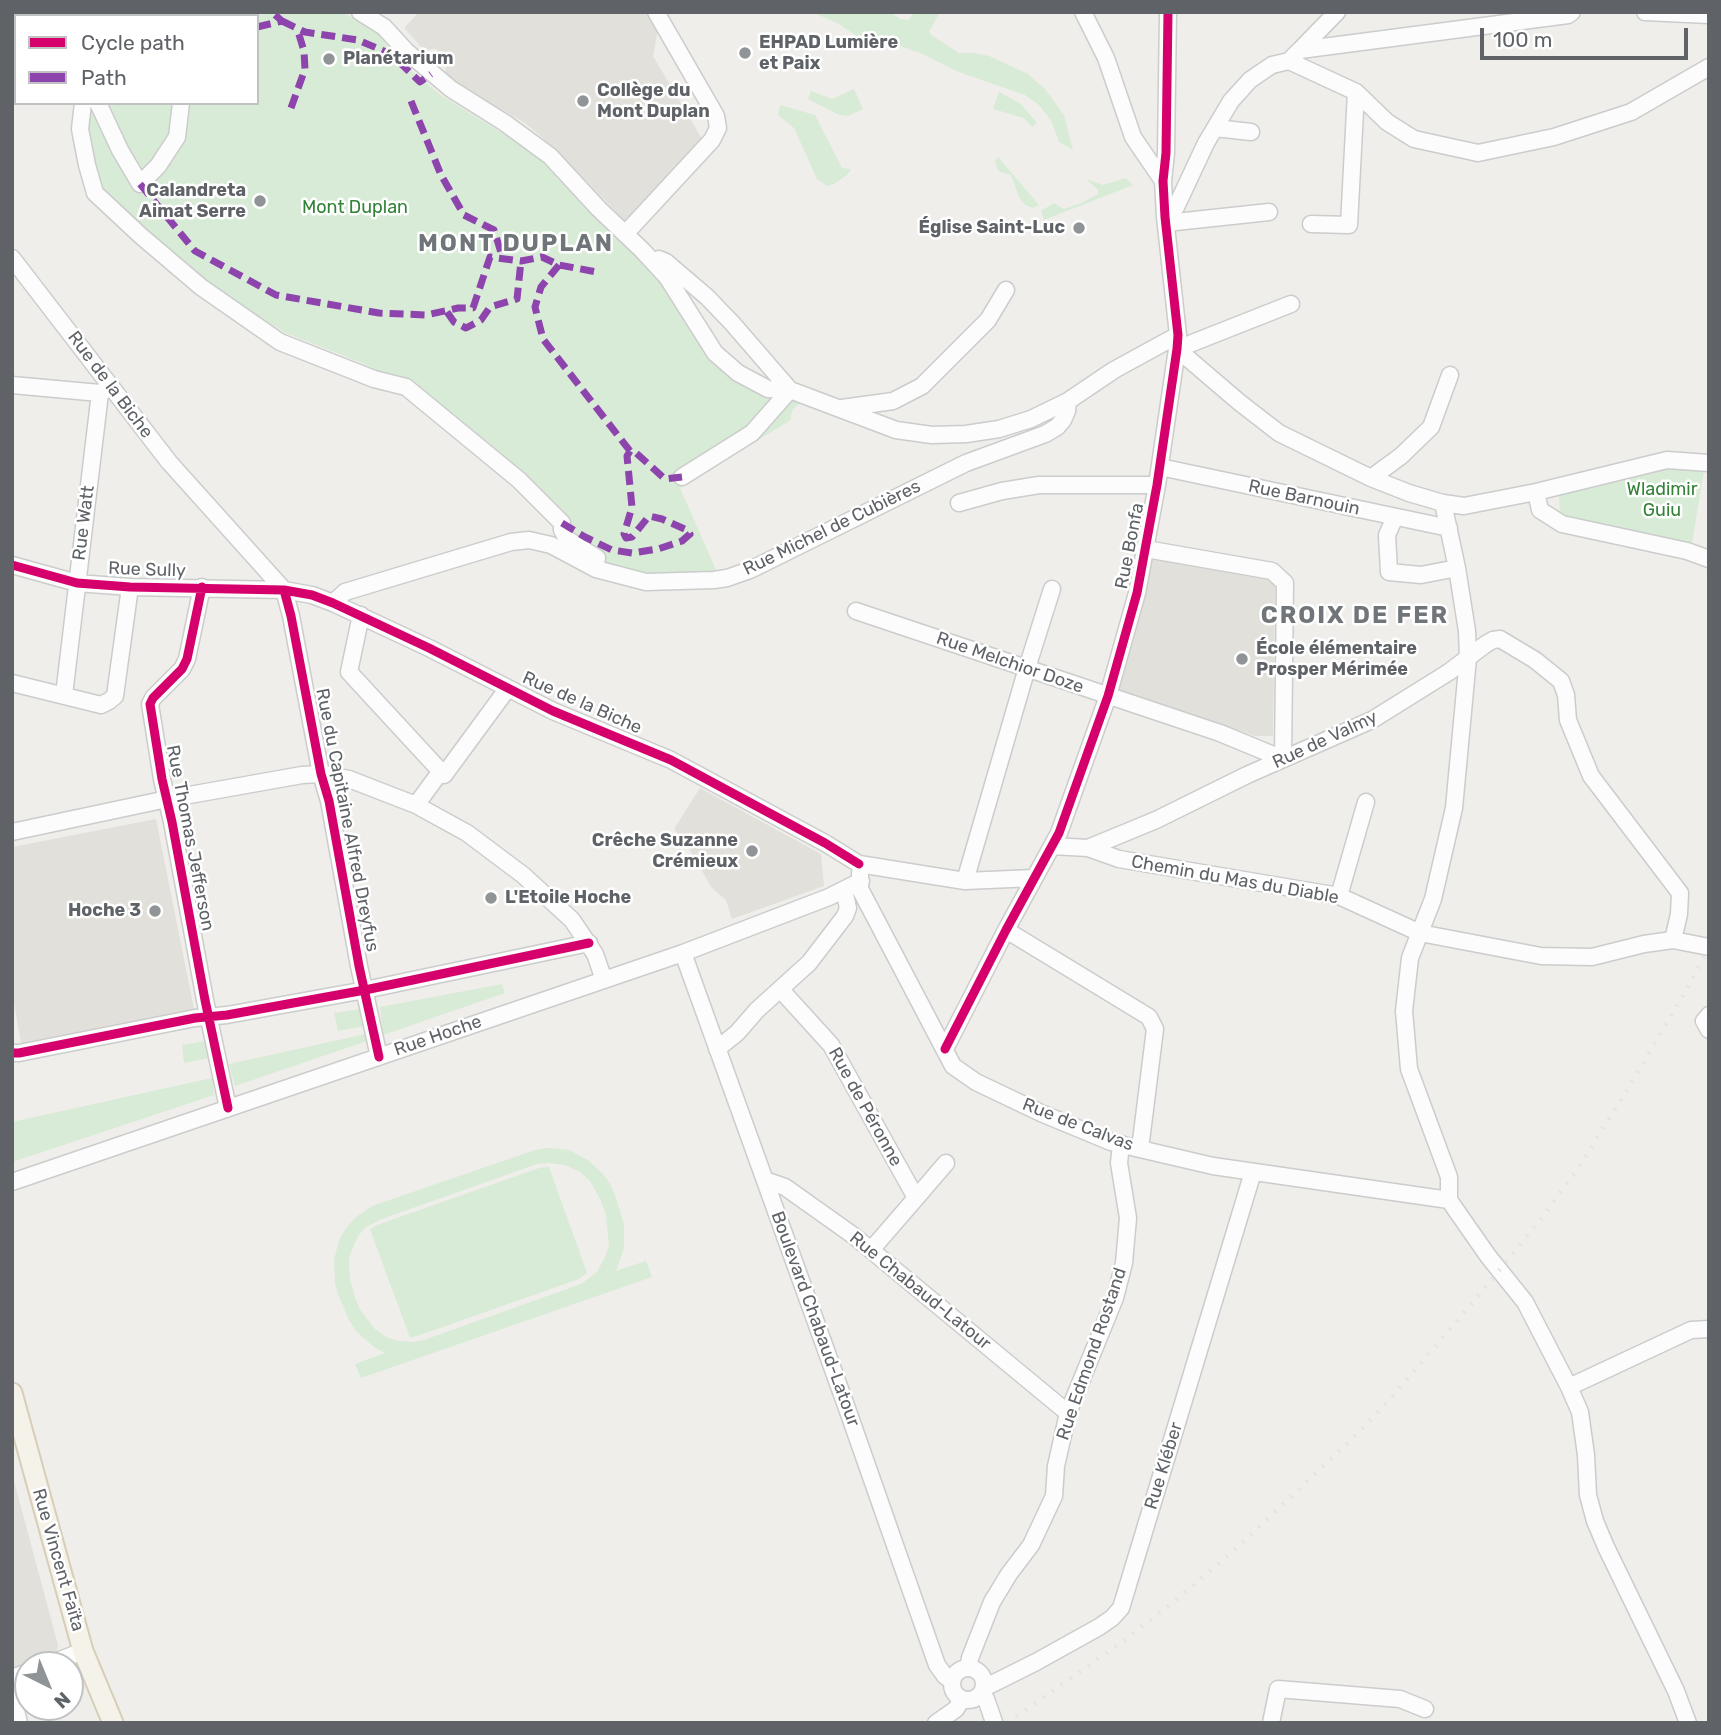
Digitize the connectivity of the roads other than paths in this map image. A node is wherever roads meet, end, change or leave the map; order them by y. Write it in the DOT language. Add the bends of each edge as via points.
graph roads {
  1 [pos="360,12"];
  2 [pos="656,12"];
  3 [pos="1083,12"];
  4 [pos="1168,12"];
  5 [pos="1337,12"];
  6 [pos="1572,12"];
  7 [pos="1645,12"];
  8 [pos="1709,15"];
  9 [pos="1294,55"];
  10 [pos="1709,67"];
  11 [pos="1356,92"];
  12 [pos="83,105"];
  13 [pos="99,105"];
  14 [pos="181,105"];
  15 [pos="1215,128"];
  16 [pos="1251,132"];
  17 [pos="1163,181"];
  18 [pos="1269,212"];
  19 [pos="1166,220"];
  20 [pos="1311,224"];
  21 [pos="625,234"];
  22 [pos="642,250"];
  23 [pos="12,258"];
  24 [pos="1006,290"];
  25 [pos="1291,304"];
  26 [pos="1178,342"];
  27 [pos="1450,375"];
  28 [pos="12,385"];
  29 [pos="105,390"];
  30 [pos="790,390"];
  31 [pos="1068,401"];
  32 [pos="840,408"];
  33 [pos="1709,463"];
  34 [pos="1160,467"];
  35 [pos="682,477"];
  36 [pos="1371,478"];
  37 [pos="1157,485"];
  38 [pos="1536,492"];
  39 [pos="959,503"];
  40 [pos="1443,503"];
  41 [pos="1395,517"];
  42 [pos="1449,528"];
  43 [pos="1146,549"];
  44 [pos="1709,559"];
  45 [pos="12,565"];
  46 [pos="1457,568"];
  47 [pos="596,569"];
  48 [pos="77,583"];
  49 [pos="130,587"];
  50 [pos="202,587"];
  51 [pos="1052,589"];
  52 [pos="284,590"];
  53 [pos="333,603"];
  54 [pos="856,611"];
  55 [pos="361,615"];
  56 [pos="1468,658"];
  57 [pos="1027,668"];
  58 [pos="12,683"];
  59 [pos="508,688"];
  60 [pos="64,695"];
  61 [pos="1108,696"];
  62 [pos="1283,759"];
  63 [pos="441,771"];
  64 [pos="321,774"];
  65 [pos="167,799"];
  66 [pos="1366,802"];
  67 [pos="416,805"];
  68 [pos="12,832"];
  69 [pos="1052,846"];
  70 [pos="1088,848"];
  71 [pos="859,864"];
  72 [pos="1034,878"];
  73 [pos="965,881"];
  74 [pos="855,886"];
  75 [pos="1339,896"];
  76 [pos="1006,930"];
  77 [pos="1420,933"];
  78 [pos="1673,940"];
  79 [pos="589,943"];
  80 [pos="1709,947"];
  81 [pos="683,953"];
  82 [pos="604,980"];
  83 [pos="365,990"];
  84 [pos="781,990"];
  85 [pos="1709,1015"];
  86 [pos="209,1017"];
  87 [pos="1709,1030"];
  88 [pos="717,1049"];
  89 [pos="945,1049"];
  90 [pos="12,1053"];
  91 [pos="379,1057"];
  92 [pos="228,1108"];
  93 [pos="1121,1144"];
  94 [pos="1140,1149"];
  95 [pos="946,1163"];
  96 [pos="1253,1172"];
  97 [pos="765,1180"];
  98 [pos="12,1182"];
  99 [pos="916,1198"];
  100 [pos="1449,1200"];
  101 [pos="871,1250"];
  102 [pos="1709,1329"];
  103 [pos="1569,1387"];
  104 [pos="12,1393"];
  105 [pos="1068,1413"];
  106 [pos="83,1651"];
  107 [pos="84,1653"];
  108 [pos="968,1668"];
  109 [pos="953,1681"];
  110 [pos="983,1690"];
  111 [pos="12,1695"];
  112 [pos="962,1699"];
  113 [pos="1425,1709"];
  114 [pos="994,1722"];
  115 [pos="19,1723"];
  116 [pos="113,1723"];
  117 [pos="936,1723"];
  118 [pos="1271,1723"];
  119 [pos="1688,1723"];
  1 -- 21 [label="street" via="384,27 451,89 550,156"];
  2 -- 21 [label="street" via="718,122 716,135"];
  3 -- 17 [label="street" via="1106,58 1133,137"];
  4 -- 17 [label="street, Rue Bonfa"];
  5 -- 9 [label="street"];
  6 -- 9 [label="street"];
  7 -- 8 [label="street"];
  9 -- 11 [label="street"];
  9 -- 15 [label="street" via="1251,80"];
  10 -- 11 [label="street" via="1631,112 1554,137 1478,153 1414,139 1387,122"];
  11 -- 20 [label="street" via="1349,225"];
  12 -- 47 [label="street" via="80,129 95,193 118,215 201,287 281,341 374,379 406,387 519,480 562,523 567,538 597,558"];
  13 -- 14 [label="street" via="140,184 177,136"];
  15 -- 16 [label="street"];
  15 -- 19 [label="street"];
  17 -- 19 [label="street, Rue Bonfa"];
  18 -- 19 [label="street"];
  19 -- 26 [label="street, Rue Bonfa"];
  21 -- 22 [label="street"];
  22 -- 30 [label="street" via="666,262 707,297"];
  22 -- 30 [label="street" via="667,277 715,353 738,373 768,389"];
  23 -- 29 [label="street, Rue de la Biche"];
  24 -- 32 [label="street" via="988,320 922,386 893,401"];
  25 -- 26 [label="street, Rue Michel de Cubières"];
  26 -- 31 [label="street, Rue Michel de Cubières" via="1114,370"];
  26 -- 34 [label="street, Rue Bonfa"];
  26 -- 36 [label="street" via="1239,402 1279,433"];
  27 -- 36 [label="street" via="1431,427"];
  28 -- 29 [label="street"];
  29 -- 48 [label="street, Rue Watt"];
  29 -- 52 [label="street, Rue de la Biche"];
  30 -- 32 [label="street"];
  30 -- 35 [label="street" via="752,433"];
  31 -- 32 [label="street" via="1031,419 966,434 897,430"];
  31 -- 47 [label="street, Rue Michel de Cubières" via="1063,420 1045,434 966,463 750,570 714,580 646,582"];
  33 -- 38 [label="street" via="1667,460"];
  34 -- 37 [label="street, Rue Bonfa"];
  34 -- 41 [label="street, Rue Barnouin"];
  36 -- 40 [label="street"];
  37 -- 39 [label="street" via="1039,485"];
  37 -- 43 [label="street, Rue Bonfa"];
  38 -- 40 [label="street" via="1464,506"];
  38 -- 44 [label="street" via="1540,510 1562,524"];
  40 -- 42 [label="street"];
  41 -- 42 [label="street, Rue Barnouin"];
  41 -- 46 [label="street" via="1387,535 1389,572 1421,575"];
  42 -- 46 [label="street"];
  43 -- 61 [label="street, Rue Bonfa"];
  43 -- 62 [label="street" via="1272,571 1285,583"];
  45 -- 48 [label="street, Rue Sully"];
  46 -- 56 [label="street"];
  47 -- 53 [label="street, Rue Michel de Cubières" via="551,545 511,542 345,592"];
  48 -- 49 [label="street, Rue Sully"];
  48 -- 60 [label="street, Rue Watt"];
  49 -- 50 [label="street, Rue Sully"];
  49 -- 60 [label="street" via="116,696 101,705"];
  50 -- 52 [label="street, Rue Sully"];
  50 -- 65 [label="street, Rue Thomas Jefferson" via="187,659 150,704"];
  51 -- 57 [label="street"];
  52 -- 53 [label="street, Rue de la Biche"];
  52 -- 64 [label="street, Rue du Capitaine Alfred Dreyfus"];
  53 -- 55 [label="street, Rue de la Biche"];
  54 -- 57 [label="street, Rue Melchior Doze"];
  55 -- 59 [label="street, Rue de la Biche"];
  55 -- 63 [label="street" via="349,672"];
  56 -- 62 [label="street, Rue de Valmy" via="1372,720"];
  56 -- 77 [label="street" via="1454,808"];
  56 -- 78 [label="street, Rue de Valmy" via="1500,639 1561,681 1568,720 1591,776 1680,893"];
  57 -- 61 [label="street, Rue Melchior Doze"];
  57 -- 73 [label="street"];
  58 -- 60 [label="street"];
  59 -- 63 [label="street" via="444,775"];
  59 -- 71 [label="street, Rue de la Biche" via="691,769"];
  61 -- 62 [label="street, Rue Melchior Doze"];
  61 -- 69 [label="street, Rue Bonfa"];
  62 -- 70 [label="street, Rue de Valmy"];
  63 -- 67 [label="street"];
  64 -- 65 [label="street"];
  64 -- 67 [label="street" via="349,779"];
  64 -- 83 [label="street, Rue du Capitaine Alfred Dreyfus"];
  65 -- 68 [label="street"];
  65 -- 86 [label="street, Rue Thomas Jefferson"];
  66 -- 75 [label="street"];
  67 -- 79 [label="street" via="467,833 523,875 572,920"];
  69 -- 70 [label="street, Rue de Valmy"];
  69 -- 72 [label="street, Rue Bonfa"];
  70 -- 75 [label="street, Chemin du Mas du Diable" via="1119,859"];
  71 -- 73 [label="street, Rue de la Biche"];
  71 -- 74 [label="street"];
  72 -- 73 [label="street, Rue de la Biche"];
  72 -- 76 [label="street, Rue Bonfa"];
  74 -- 81 [label="street, Rue Hoche"];
  74 -- 84 [label="street" via="845,916 809,964"];
  74 -- 89 [label="street, Rue de Calvas"];
  75 -- 77 [label="street, Chemin du Mas du Diable"];
  76 -- 89 [label="street, Rue Bonfa"];
  76 -- 94 [label="street" via="1149,1017 1155,1029"];
  77 -- 78 [label="street, Chemin du Mas du Diable" via="1541,957 1592,957"];
  77 -- 100 [label="street" via="1410,958 1404,1011 1409,1069 1449,1177"];
  78 -- 80 [label="street, Chemin du Mas du Diable"];
  79 -- 82 [label="street"];
  79 -- 83 [label="street"];
  81 -- 82 [label="street, Rue Hoche"];
  81 -- 88 [label="street, Boulevard Chabaud-Latour"];
  82 -- 91 [label="street, Rue Hoche"];
  83 -- 86 [label="street"];
  83 -- 91 [label="street, Rue du Capitaine Alfred Dreyfus"];
  84 -- 88 [label="street"];
  84 -- 99 [label="street, Rue de Péronne" via="831,1045"];
  85 -- 87 [label="street" via="1704,1021"];
  86 -- 90 [label="street"];
  86 -- 92 [label="street, Rue Thomas Jefferson"];
  88 -- 97 [label="street, Boulevard Chabaud-Latour"];
  89 -- 93 [label="street, Rue de Calvas" via="953,1066 976,1082 1041,1114"];
  91 -- 92 [label="street, Rue Hoche"];
  92 -- 98 [label="street, Rue Hoche"];
  93 -- 94 [label="street, Rue de Calvas"];
  93 -- 105 [label="street, Rue Edmond Rostand" via="1119,1163 1128,1218 1124,1264 1115,1298"];
  94 -- 96 [label="street, Rue de Calvas"];
  95 -- 99 [label="street"];
  96 -- 100 [label="street, Rue de Calvas"];
  96 -- 110 [label="street, Rue Kléber" via="1121,1608 1099,1628"];
  97 -- 101 [label="street, Rue Chabaud-Latour" via="785,1187"];
  97 -- 109 [label="street, Boulevard Chabaud-Latour" via="937,1665"];
  99 -- 101 [label="street"];
  100 -- 103 [label="street" via="1525,1302"];
  101 -- 105 [label="street, Rue Chabaud-Latour"];
  102 -- 103 [label="street" via="1691,1330"];
  103 -- 119 [label="street" via="1580,1412 1588,1496 1595,1521"];
  104 -- 106 [label="main road, Rue Vincent Faïta"];
  105 -- 108 [label="street, Rue Edmond Rostand" via="1054,1496 1031,1545 992,1602"];
  107 -- 116 [label="main road, Rue Vincent Faïta"];
  108 -- 109 [label="street" via="958,1672"];
  108 -- 110 [label="street" via="980,1673"];
  109 -- 112 [label="street" via="954,1692"];
  110 -- 112 [label="street, Rue Kléber" via="972,1700"];
  110 -- 114 [label="street"];
  111 -- 115 [label="street"];
  112 -- 117 [label="street, Rue Kléber"];
  113 -- 118 [label="street" via="1400,1699 1278,1689"];
}
